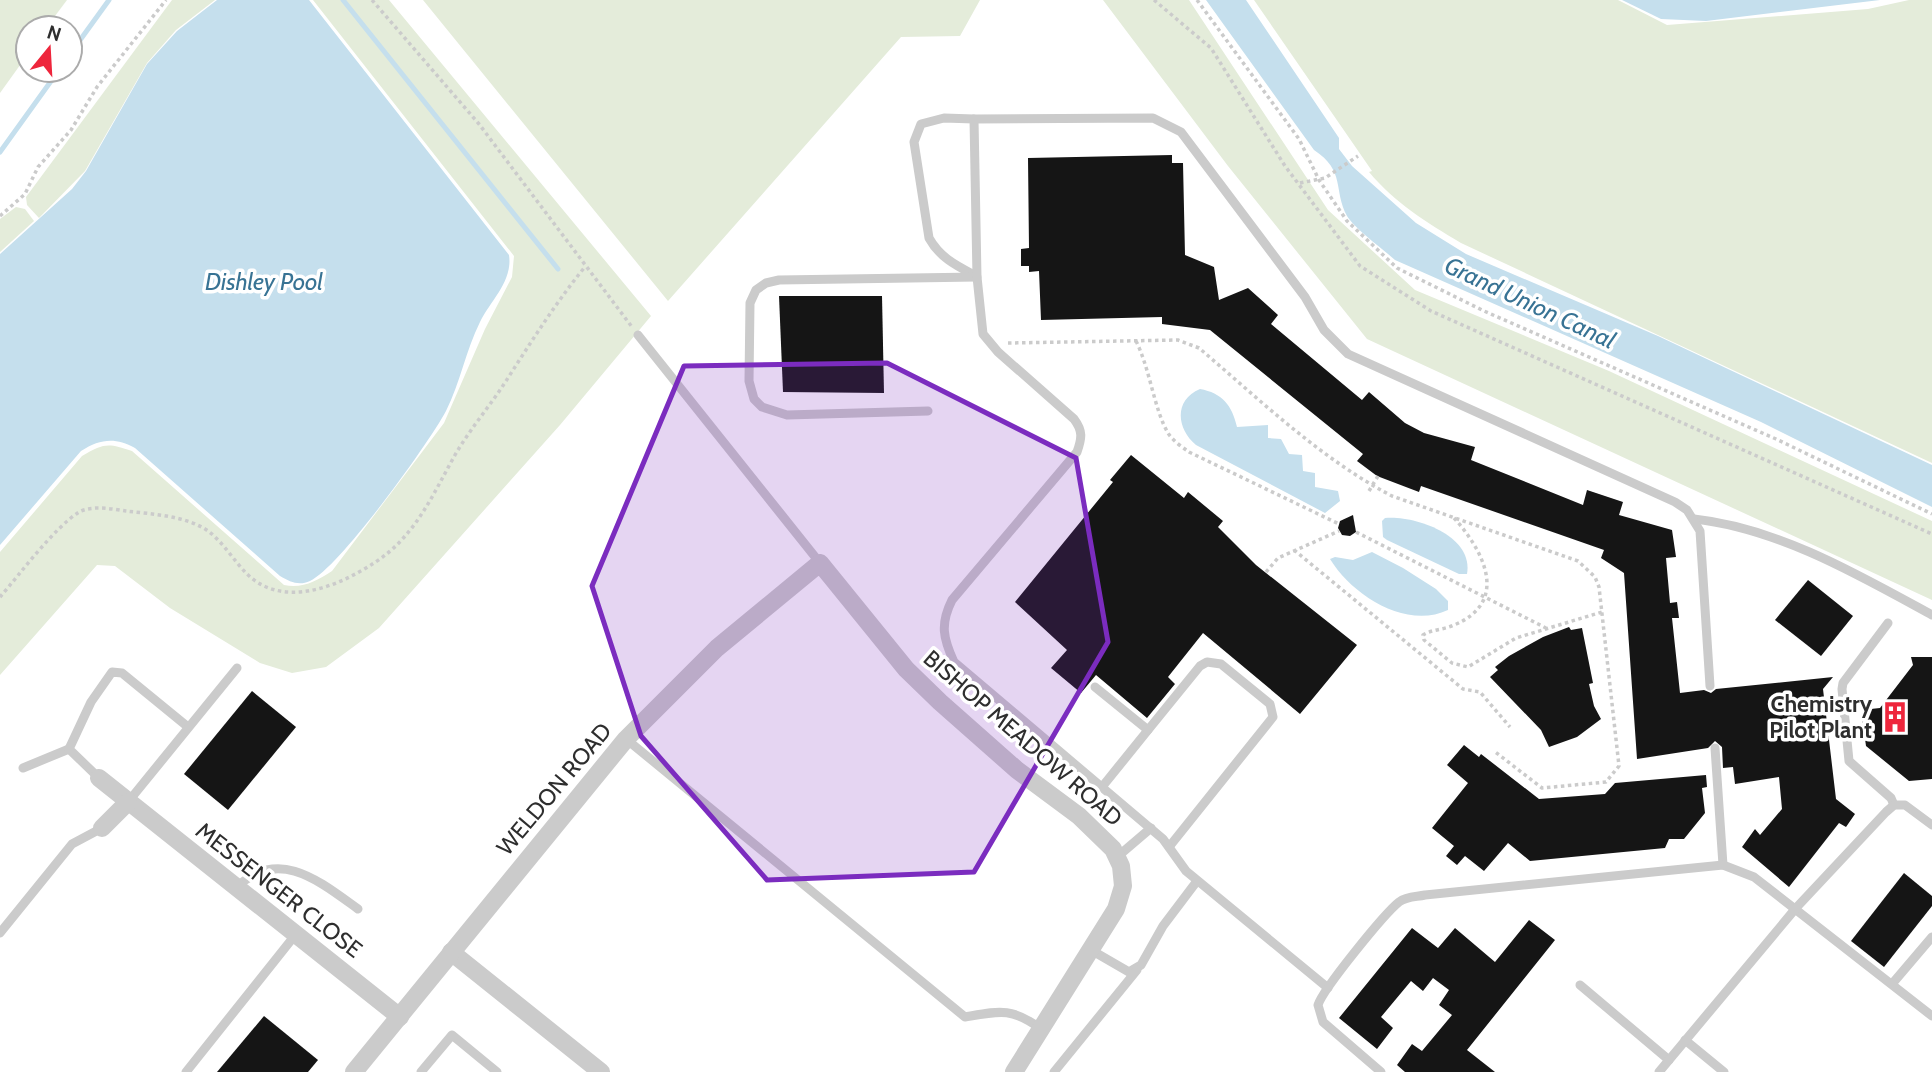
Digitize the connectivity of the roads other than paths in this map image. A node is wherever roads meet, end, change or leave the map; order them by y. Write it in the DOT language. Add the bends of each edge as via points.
graph roads {
  1 [pos="974,119"];
  2 [pos="978,277"];
  3 [pos="638,335"];
  4 [pos="928,411"];
  5 [pos="1694,519"];
  6 [pos="820,563"];
  7 [pos="1932,615"];
  8 [pos="1888,623"];
  9 [pos="237,668"];
  10 [pos="1710,686"];
  11 [pos="1095,687"];
  12 [pos="188,727"];
  13 [pos="1148,730"];
  14 [pos="626,739"];
  15 [pos="1715,748"];
  16 [pos="69,749"];
  17 [pos="23,768"];
  18 [pos="99,778"];
  19 [pos="1102,787"];
  20 [pos="128,802"];
  21 [pos="1894,805"];
  22 [pos="1932,825"];
  23 [pos="102,828"];
  24 [pos="1151,828"];
  25 [pos="1169,847"];
  26 [pos="1117,857"];
  27 [pos="1723,865"];
  28 [pos="1197,881"];
  29 [pos="237,887"];
  30 [pos="1796,908"];
  31 [pos="358,909"];
  32 [pos="0,933"];
  33 [pos="296,934"];
  34 [pos="1932,937"];
  35 [pos="1091,950"];
  36 [pos="451,952"];
  37 [pos="1141,965"];
  38 [pos="1892,984"];
  39 [pos="1580,985"];
  40 [pos="1328,988"];
  41 [pos="1932,1016"];
  42 [pos="400,1017"];
  43 [pos="1042,1030"];
  44 [pos="1685,1040"];
  45 [pos="1669,1060"];
  46 [pos="186,1072"];
  47 [pos="354,1072"];
  48 [pos="421,1072"];
  49 [pos="497,1072"];
  50 [pos="600,1072"];
  51 [pos="1014,1072"];
  52 [pos="1054,1072"];
  53 [pos="1381,1072"];
  54 [pos="1659,1072"];
  55 [pos="1724,1072"];
  1 -- 2 [label="lane"];
  1 -- 2 [label="lane" via="930,120 921,124 914,142 929,239 947,261"];
  1 -- 5 [label="lane" via="1153,118 1181,132 1305,297 1324,330 1348,354 1675,502"];
  2 -- 4 [label="lane" via="779,280 756,290 750,303 749,381 754,399 762,407 787,415"];
  2 -- 19 [label="lane" via="983,334 988,343 1074,419 1082,428 1082,439 1077,452 952,600 943,618 944,640 954,662"];
  3 -- 6 [label="lane"];
  5 -- 7 [label="lane" via="1758,533"];
  5 -- 10 [label="lane" via="1700,531"];
  6 -- 14 [label="street, WELDON ROAD" via="717,648"];
  6 -- 26 [label="street, BISHOP MEADOW ROAD" via="906,669 1017,770 1098,832"];
  8 -- 21 [label="lane" via="1842,689 1849,761"];
  9 -- 12 [label="lane"];
  11 -- 13 [label="lane"];
  12 -- 16 [label="lane" via="122,673 112,671"];
  12 -- 20 [label="lane"];
  13 -- 19 [label="lane"];
  13 -- 25 [label="lane" via="1207,662 1221,664 1273,710 1273,717"];
  14 -- 36 [label="street, WELDON ROAD"];
  14 -- 43 [label="lane" via="965,1017 1009,1011"];
  15 -- 27 [label="lane"];
  16 -- 17 [label="lane"];
  16 -- 18 [label="lane"];
  18 -- 20 [label="street, MESSENGER CLOSE"];
  19 -- 24 [label="lane"];
  20 -- 23 [label="street"];
  20 -- 29 [label="street, MESSENGER CLOSE"];
  21 -- 22 [label="lane" via="1914,809"];
  21 -- 30 [label="lane"];
  23 -- 32 [label="lane" via="72,844"];
  24 -- 25 [label="lane"];
  24 -- 26 [label="lane"];
  25 -- 28 [label="lane"];
  26 -- 35 [label="street, BISHOP MEADOW ROAD" via="1123,886"];
  27 -- 30 [label="lane" via="1754,877"];
  27 -- 40 [label="lane" via="1408,897 1393,908"];
  28 -- 37 [label="lane"];
  28 -- 40 [label="lane"];
  29 -- 31 [label="lane" via="261,869 290,870 310,877"];
  29 -- 33 [label="street, MESSENGER CLOSE"];
  30 -- 38 [label="lane"];
  30 -- 44 [label="lane"];
  33 -- 42 [label="street, MESSENGER CLOSE"];
  33 -- 46 [label="lane"];
  34 -- 38 [label="lane"];
  35 -- 37 [label="lane" via="1129,972"];
  35 -- 43 [label="street, BISHOP MEADOW ROAD"];
  36 -- 42 [label="street, WELDON ROAD"];
  36 -- 50 [label="street"];
  37 -- 52 [label="lane"];
  38 -- 41 [label="lane"];
  39 -- 45 [label="lane"];
  40 -- 53 [label="lane" via="1318,1005 1323,1022"];
  42 -- 47 [label="street, WELDON ROAD"];
  43 -- 51 [label="street, BISHOP MEADOW ROAD"];
  44 -- 45 [label="lane"];
  44 -- 55 [label="lane"];
  45 -- 54 [label="lane"];
  48 -- 49 [label="lane" via="452,1035"];
}
